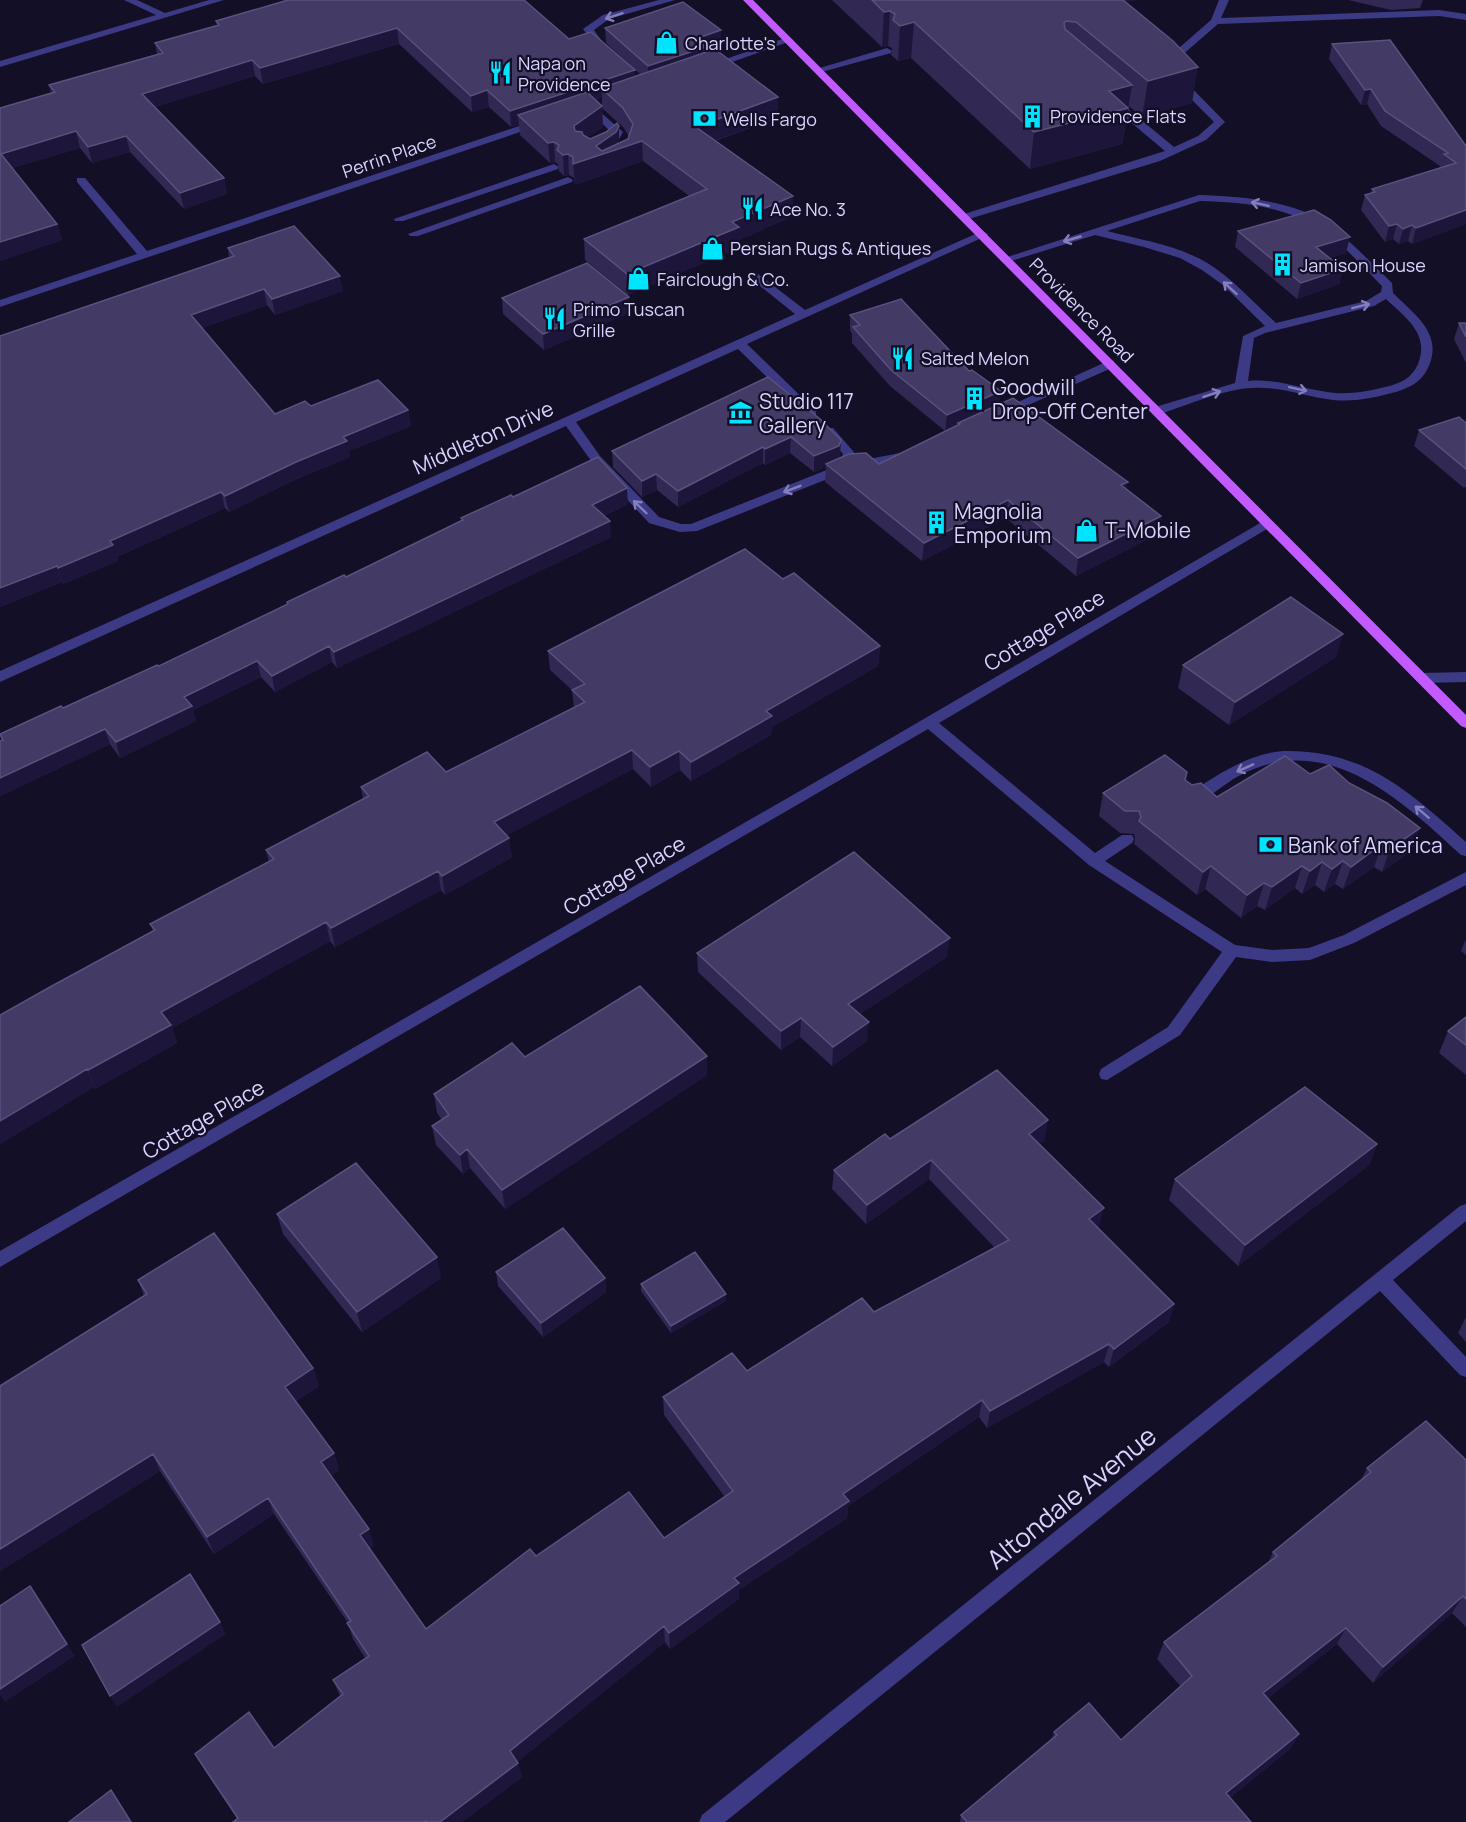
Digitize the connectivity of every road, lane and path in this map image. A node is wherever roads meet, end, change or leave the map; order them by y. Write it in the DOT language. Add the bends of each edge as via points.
graph roads {
  1 [pos="129,0"];
  2 [pos="219,0"];
  3 [pos="670,0"];
  4 [pos="748,0"];
  5 [pos="1224,0"];
  6 [pos="165,16"];
  7 [pos="1466,17"];
  8 [pos="1215,21"];
  9 [pos="789,40"];
  10 [pos="887,51"];
  11 [pos="607,53"];
  12 [pos="0,64"];
  13 [pos="700,70"];
  14 [pos="819,70"];
  15 [pos="1101,91"];
  16 [pos="606,101"];
  17 [pos="546,121"];
  18 [pos="615,129"];
  19 [pos="604,135"];
  20 [pos="609,151"];
  21 [pos="1173,152"];
  22 [pos="558,170"];
  23 [pos="81,180"];
  24 [pos="965,217"];
  25 [pos="1097,232"];
  26 [pos="982,234"];
  27 [pos="145,256"];
  28 [pos="1007,259"];
  29 [pos="754,276"];
  30 [pos="1388,294"];
  31 [pos="0,304"];
  32 [pos="803,314"];
  33 [pos="1273,327"];
  34 [pos="738,343"];
  35 [pos="1110,364"];
  36 [pos="1240,385"];
  37 [pos="1156,411"];
  38 [pos="991,417"];
  39 [pos="568,420"];
  40 [pos="913,452"];
  41 [pos="845,466"];
  42 [pos="1267,523"];
  43 [pos="0,677"];
  44 [pos="1466,677"];
  45 [pos="1422,678"];
  46 [pos="929,722"];
  47 [pos="1466,723"];
  48 [pos="1188,801"];
  49 [pos="1127,839"];
  50 [pos="1466,851"];
  51 [pos="1094,861"];
  52 [pos="1466,878"];
  53 [pos="1232,951"];
  54 [pos="1107,1074"];
  55 [pos="1466,1210"];
  56 [pos="0,1260"];
  57 [pos="1381,1280"];
  58 [pos="1466,1369"];
  59 [pos="709,1822"];
  1 -- 6 [label="street"];
  2 -- 6 [label="street"];
  3 -- 11 [label="street, one-way" via="606,17 588,29"];
  4 -- 9 [label="main road, Providence Road"];
  5 -- 8 [label="street"];
  6 -- 12 [label="street"];
  7 -- 8 [label="street" via="1439,13"];
  8 -- 21 [label="street" via="1168,62 1174,76 1220,122 1203,138"];
  9 -- 13 [label="street"];
  9 -- 14 [label="main road, Providence Road"];
  10 -- 14 [label="street"];
  14 -- 24 [label="main road, Providence Road"];
  15 -- 21 [label="street"];
  16 -- 18 [label="street" via="585,108"];
  17 -- 27 [label="street, Perrin Place"];
  18 -- 19 [label="street"];
  18 -- 20 [label="street" via="624,139 620,147"];
  21 -- 24 [label="street"];
  22 -- 22 [label="street" via="403,223"];
  23 -- 27 [label="street"];
  24 -- 26 [label="main road, Providence Road"];
  25 -- 28 [label="street, one-way"];
  30 -- 25 [label="street, one-way" via="1388,285 1326,227 1290,210 1238,199 1199,198"];
  33 -- 25 [label="street, one-way" via="1197,262"];
  26 -- 28 [label="main road, Providence Road"];
  26 -- 32 [label="street, Middleton Drive"];
  27 -- 31 [label="street, Perrin Place"];
  28 -- 35 [label="main road, Providence Road"];
  29 -- 32 [label="street"];
  33 -- 30 [label="street, one-way" via="1370,304"];
  36 -- 30 [label="street, one-way" via="1258,382 1349,397 1398,388 1412,381 1428,357 1430,343 1426,333"];
  32 -- 34 [label="street, Middleton Drive"];
  33 -- 36 [label="street" via="1249,336 1246,372"];
  34 -- 39 [label="street, Middleton Drive"];
  34 -- 41 [label="street" via="849,454"];
  35 -- 37 [label="main road, Providence Road"];
  35 -- 38 [label="street"];
  37 -- 36 [label="street, one-way"];
  37 -- 42 [label="main road, Providence Road"];
  41 -- 39 [label="street, one-way" via="692,528 680,528 654,520 596,459"];
  39 -- 43 [label="street, Middleton Drive"];
  40 -- 41 [label="street" via="885,462"];
  42 -- 45 [label="main road, Providence Road"];
  42 -- 46 [label="street, Cottage Place"];
  44 -- 45 [label="street"];
  45 -- 47 [label="main road, Providence Road"];
  46 -- 51 [label="street"];
  46 -- 56 [label="street, Cottage Place"];
  50 -- 48 [label="street, one-way" via="1393,786 1365,770 1334,760 1290,755 1263,759"];
  49 -- 51 [label="street"];
  51 -- 53 [label="street"];
  52 -- 53 [label="street" via="1349,939 1310,954 1272,956"];
  53 -- 54 [label="street" via="1174,1031"];
  55 -- 57 [label="street, Altondale Avenue"];
  57 -- 58 [label="street"];
  57 -- 59 [label="street, Altondale Avenue"];
}
